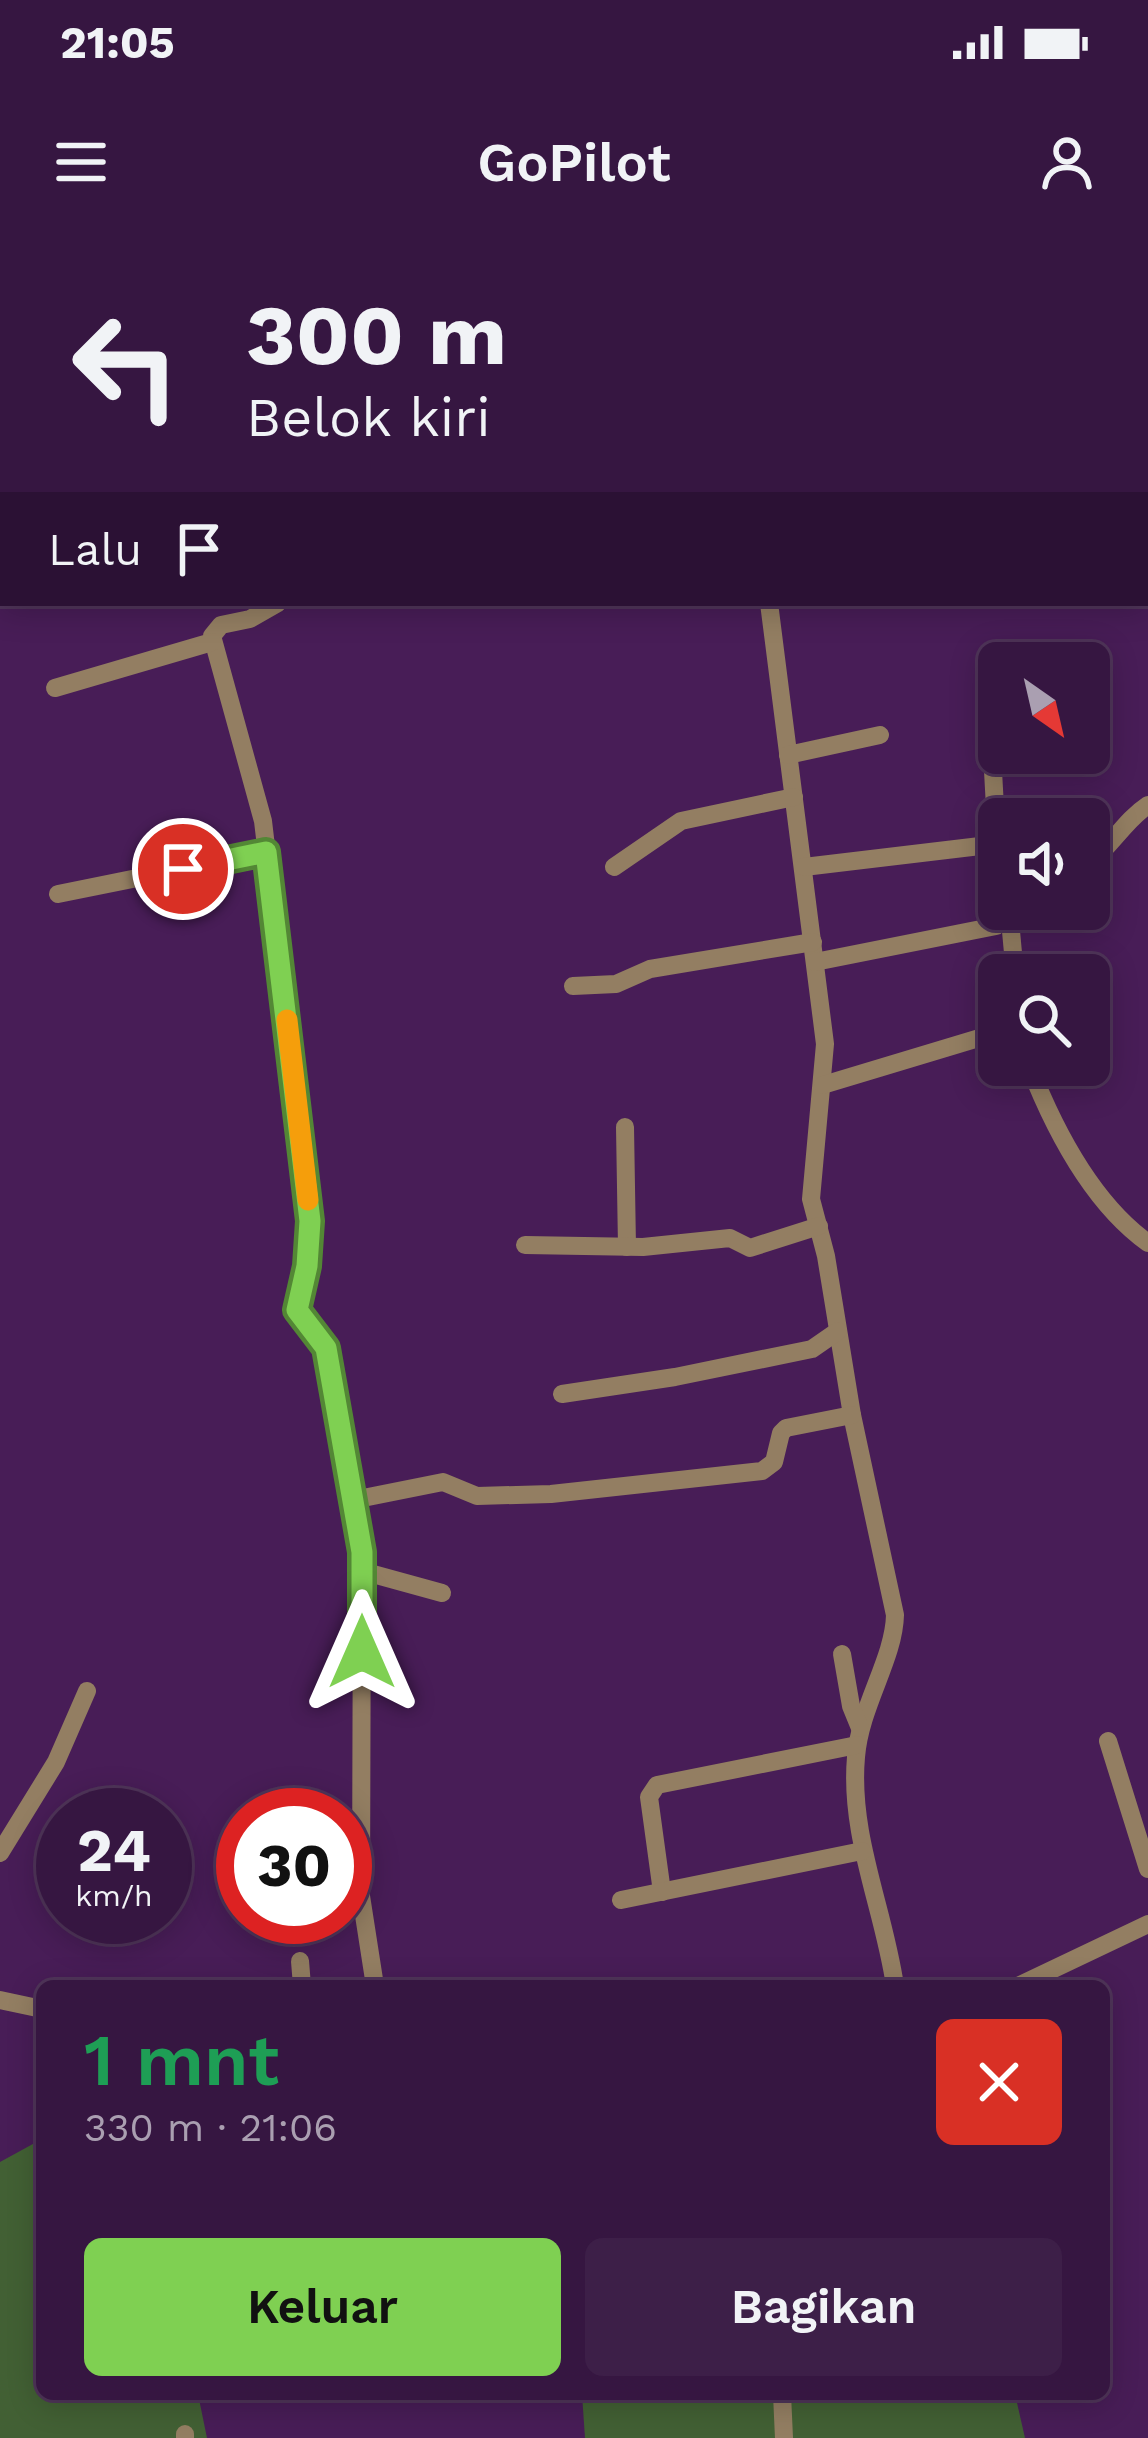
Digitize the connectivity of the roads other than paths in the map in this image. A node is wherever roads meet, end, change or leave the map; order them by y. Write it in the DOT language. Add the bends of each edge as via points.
graph roads {
  1 [pos="273,606"];
  2 [pos="769,606"];
  3 [pos="212,642"];
  4 [pos="55,688"];
  5 [pos="880,735"];
  6 [pos="788,755"];
  7 [pos="794,797"];
  8 [pos="1148,805"];
  9 [pos="1110,845"];
  10 [pos="978,851"];
  11 [pos="266,852"];
  12 [pos="614,867"];
  13 [pos="804,868"];
  14 [pos="58,894"];
  15 [pos="978,930"];
  16 [pos="813,942"];
  17 [pos="815,962"];
  18 [pos="573,986"];
  19 [pos="978,1038"];
  20 [pos="823,1085"];
  21 [pos="1038,1086"];
  22 [pos="625,1127"];
  23 [pos="819,1226"];
  24 [pos="1148,1243"];
  25 [pos="525,1245"];
  26 [pos="626,1247"];
  27 [pos="838,1331"];
  28 [pos="562,1394"];
  29 [pos="852,1415"];
  30 [pos="353,1501"];
  31 [pos="362,1571"];
  32 [pos="442,1593"];
  33 [pos="842,1654"];
  34 [pos="87,1691"];
  35 [pos="859,1737"];
  36 [pos="1108,1741"];
  37 [pos="862,1851"];
  38 [pos="0,1853"];
  39 [pos="1148,1869"];
  40 [pos="662,1892"];
  41 [pos="621,1900"];
  42 [pos="1148,1924"];
  43 [pos="300,1961"];
  44 [pos="302,1980"];
  45 [pos="374,1980"];
  46 [pos="894,1980"];
  47 [pos="1031,1980"];
  48 [pos="0,2000"];
  49 [pos="36,2008"];
  50 [pos="782,2400"];
  51 [pos="784,2438"];
  1 -- 3 [label="street" via="220,625"];
  2 -- 6 [label="street"];
  3 -- 4 [label="street"];
  3 -- 11 [label="street"];
  5 -- 6 [label="street"];
  6 -- 7 [label="street"];
  7 -- 12 [label="street" via="682,821"];
  7 -- 13 [label="street"];
  8 -- 9 [label="street"];
  10 -- 13 [label="street"];
  11 -- 14 [label="street"];
  11 -- 30 [label="street" via="310,1221 297,1310 326,1348"];
  13 -- 16 [label="street"];
  15 -- 17 [label="street"];
  16 -- 17 [label="street"];
  16 -- 18 [label="street"];
  17 -- 20 [label="street"];
  19 -- 20 [label="street"];
  20 -- 23 [label="street" via="810,1188"];
  21 -- 24 [label="street" via="1101,1199"];
  22 -- 26 [label="street"];
  23 -- 26 [label="street" via="750,1248 730,1238"];
  23 -- 27 [label="street"];
  25 -- 26 [label="street"];
  27 -- 28 [label="street" via="812,1349"];
  27 -- 29 [label="street"];
  29 -- 30 [label="street" via="786,1428 774,1462 762,1471 551,1494 477,1496 443,1482"];
  29 -- 35 [label="street" via="895,1615"];
  30 -- 31 [label="street"];
  31 -- 32 [label="street"];
  31 -- 45 [label="street" via="361,1896"];
  33 -- 35 [label="street"];
  34 -- 38 [label="street" via="56,1762"];
  35 -- 37 [label="street" via="854,1791"];
  35 -- 40 [label="street" via="653,1788"];
  36 -- 39 [label="street"];
  37 -- 40 [label="street"];
  37 -- 46 [label="street"];
  40 -- 41 [label="street"];
  42 -- 47 [label="street"];
  43 -- 44 [label="street"];
  48 -- 49 [label="street"];
  50 -- 51 [label="street"];
}
